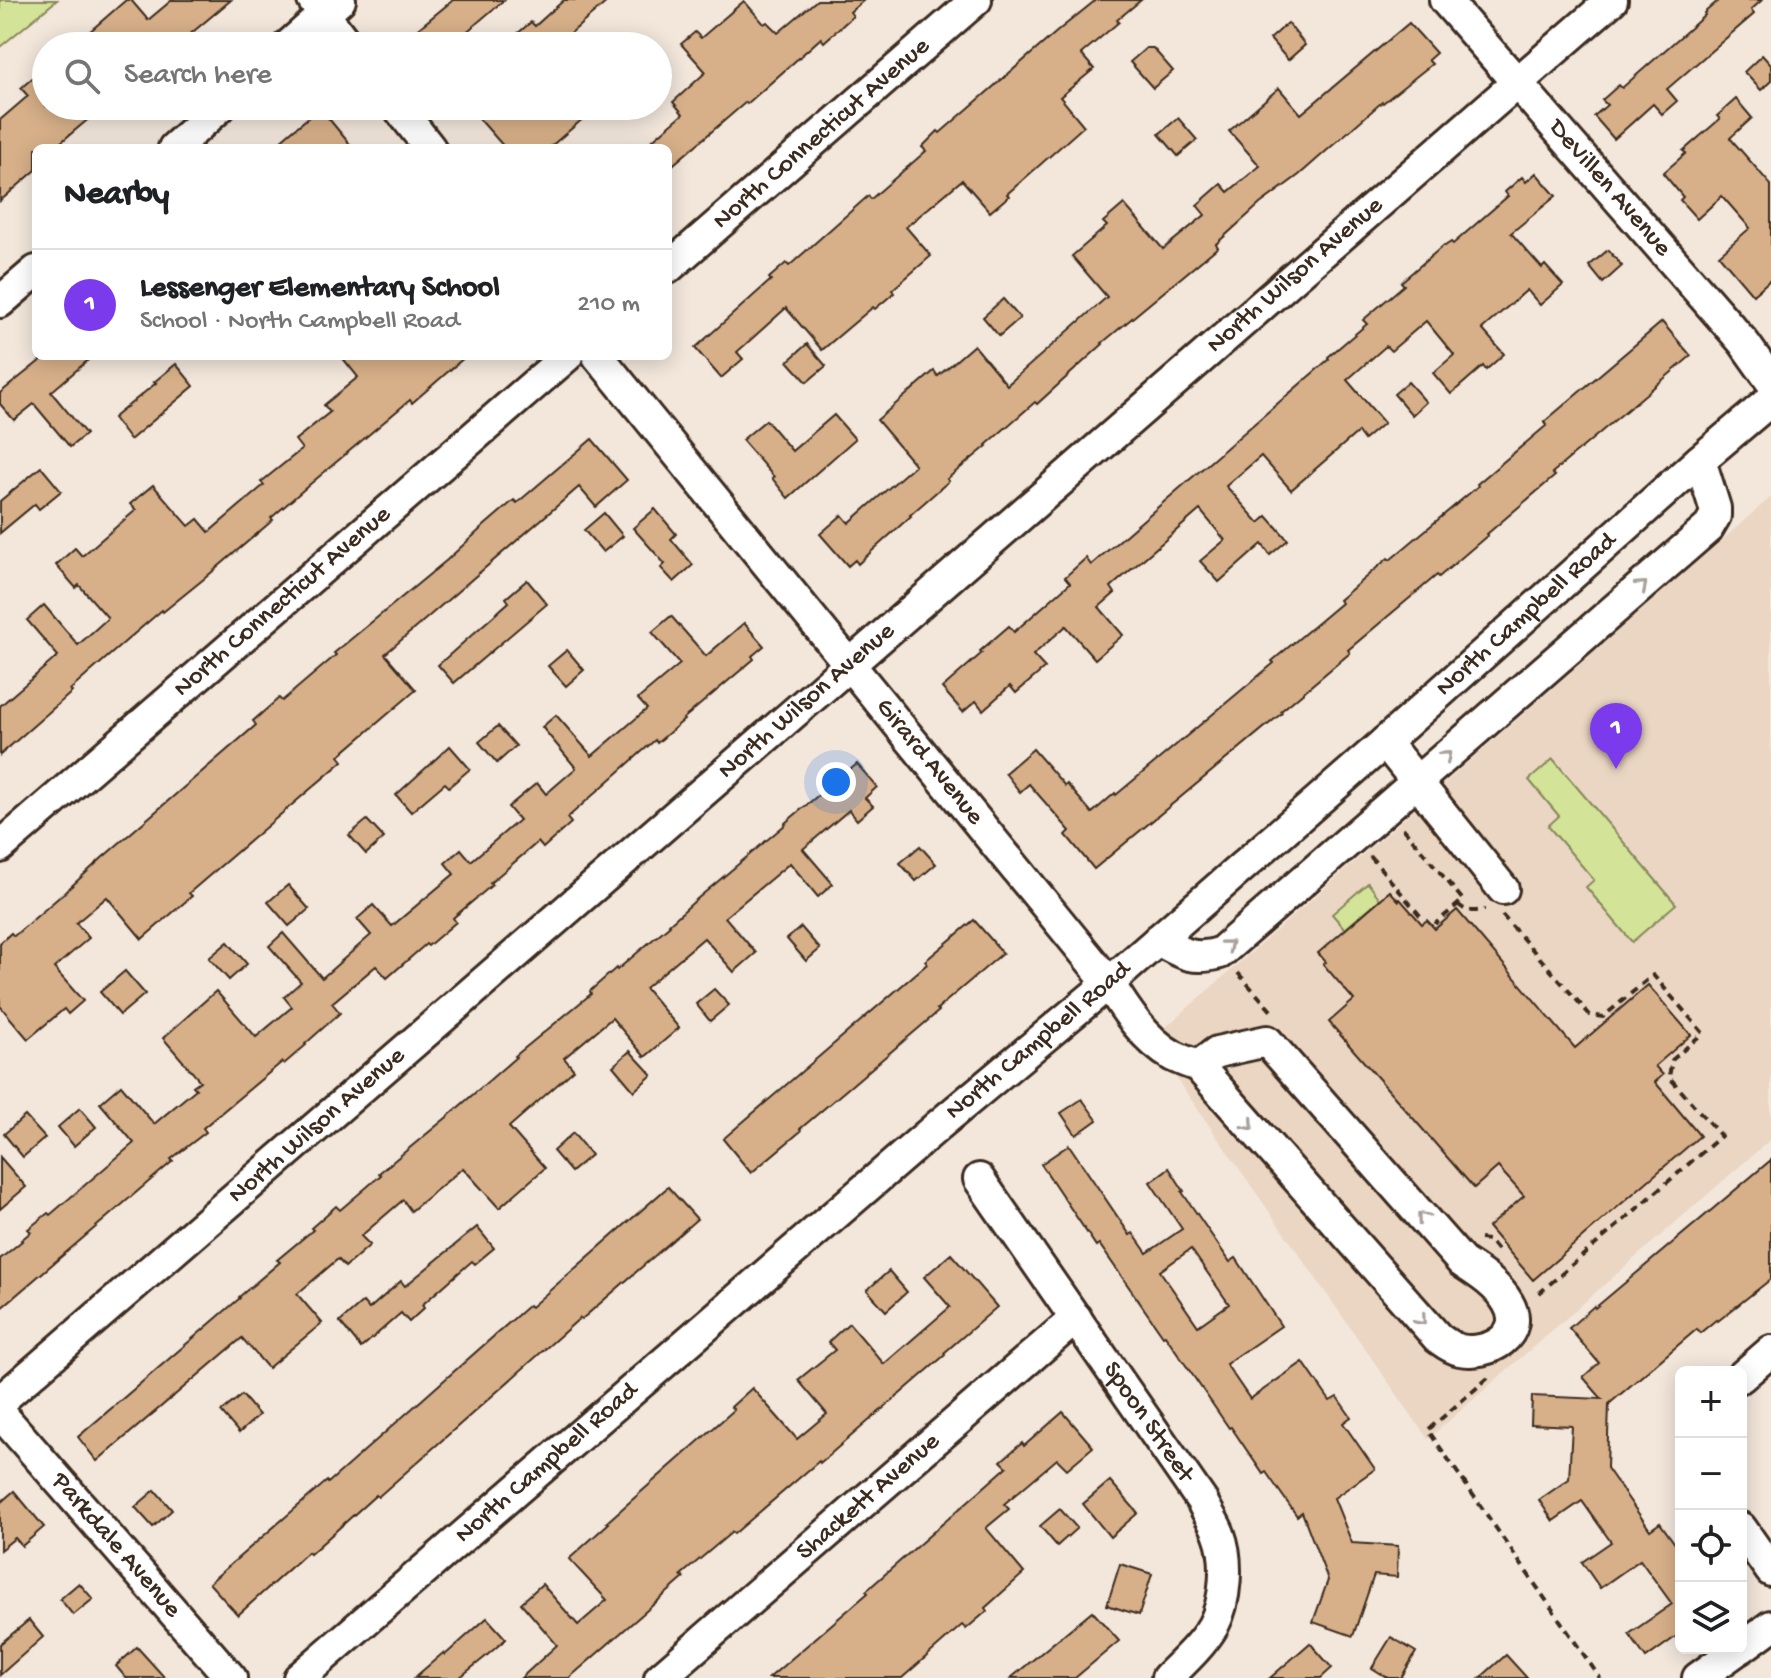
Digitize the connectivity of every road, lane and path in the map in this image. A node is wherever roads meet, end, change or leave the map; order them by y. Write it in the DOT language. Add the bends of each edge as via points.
graph roads {
  1 [pos="976,0"];
  2 [pos="1445,0"];
  3 [pos="1612,0"];
  4 [pos="326,5"];
  5 [pos="301,32"];
  6 [pos="340,32"];
  7 [pos="1517,83"];
  8 [pos="205,120"];
  9 [pos="408,120"];
  10 [pos="178,144"];
  11 [pos="427,144"];
  12 [pos="672,265"];
  13 [pos="32,274"];
  14 [pos="0,302"];
  15 [pos="562,360"];
  16 [pos="601,360"];
  17 [pos="1771,381"];
  18 [pos="1771,400"];
  19 [pos="1700,460"];
  20 [pos="850,664"];
  21 [pos="1385,742"];
  22 [pos="1416,783"];
  23 [pos="1394,817"];
  24 [pos="0,847"];
  25 [pos="1370,856"];
  26 [pos="1503,889"];
  27 [pos="1458,904"];
  28 [pos="1423,919"];
  29 [pos="1435,924"];
  30 [pos="1158,940"];
  31 [pos="1109,983"];
  32 [pos="1198,1066"];
  33 [pos="979,1179"];
  34 [pos="1536,1296"];
  35 [pos="1076,1318"];
  36 [pos="1771,1351"];
  37 [pos="1497,1370"];
  38 [pos="1747,1372"];
  39 [pos="0,1401"];
  40 [pos="0,1413"];
  41 [pos="1747,1537"];
  42 [pos="1771,1571"];
  43 [pos="1771,1626"];
  44 [pos="1747,1644"];
  45 [pos="1732,1654"];
  46 [pos="231,1678"];
  47 [pos="299,1678"];
  48 [pos="660,1678"];
  49 [pos="1167,1678"];
  50 [pos="1600,1678"];
  51 [pos="1698,1678"];
  1 -- 12 [label="street, North Connecticut Avenue"];
  2 -- 7 [label="street, DeVillen Avenue"];
  3 -- 7 [label="street, North Wilson Avenue"];
  4 -- 5 [label="street"];
  4 -- 6 [label="street"];
  7 -- 17 [label="street, DeVillen Avenue" via="1744,343"];
  7 -- 20 [label="street, North Wilson Avenue"];
  8 -- 10 [label="street"];
  9 -- 11 [label="street"];
  13 -- 14 [label="street"];
  15 -- 24 [label="street, North Connecticut Avenue"];
  16 -- 20 [label="street, Girard Avenue"];
  18 -- 19 [label="street, North Campbell Road"];
  19 -- 21 [label="street, North Campbell Road"];
  22 -- 19 [label="street, one-way" via="1708,528 1715,508"];
  20 -- 31 [label="street, Girard Avenue"];
  20 -- 39 [label="street, North Wilson Avenue"];
  21 -- 22 [label="street"];
  21 -- 30 [label="street, North Campbell Road"];
  22 -- 26 [label="street"];
  30 -- 22 [label="street, one-way" via="1190,956 1220,953"];
  23 -- 27 [label="path" via="1463,900"];
  25 -- 28 [label="path"];
  27 -- 29 [label="path"];
  27 -- 34 [label="path" via="1470,911 1497,909 1590,1015 1603,1017 1653,975 1703,1033 1672,1060 1669,1077 1721,1136"];
  30 -- 31 [label="street, North Campbell Road"];
  31 -- 32 [label="street, Girard Avenue" via="1126,1011 1158,1045"];
  31 -- 47 [label="street, North Campbell Road"];
  32 -- 32 [label="street, one-way" via="1438,1338 1475,1351 1502,1342 1513,1323 1507,1301 1462,1262 1267,1041 1217,1052"];
  33 -- 35 [label="street, Spoon Street"];
  35 -- 48 [label="street, Shackett Avenue"];
  35 -- 49 [label="street, Spoon Street" via="1220,1535 1226,1566 1214,1624"];
  36 -- 38 [label="street"];
  37 -- 50 [label="path" via="1428,1430"];
  40 -- 46 [label="street, Parkdale Avenue"];
  41 -- 42 [label="street"];
  43 -- 44 [label="street"];
  45 -- 51 [label="street"];
}
